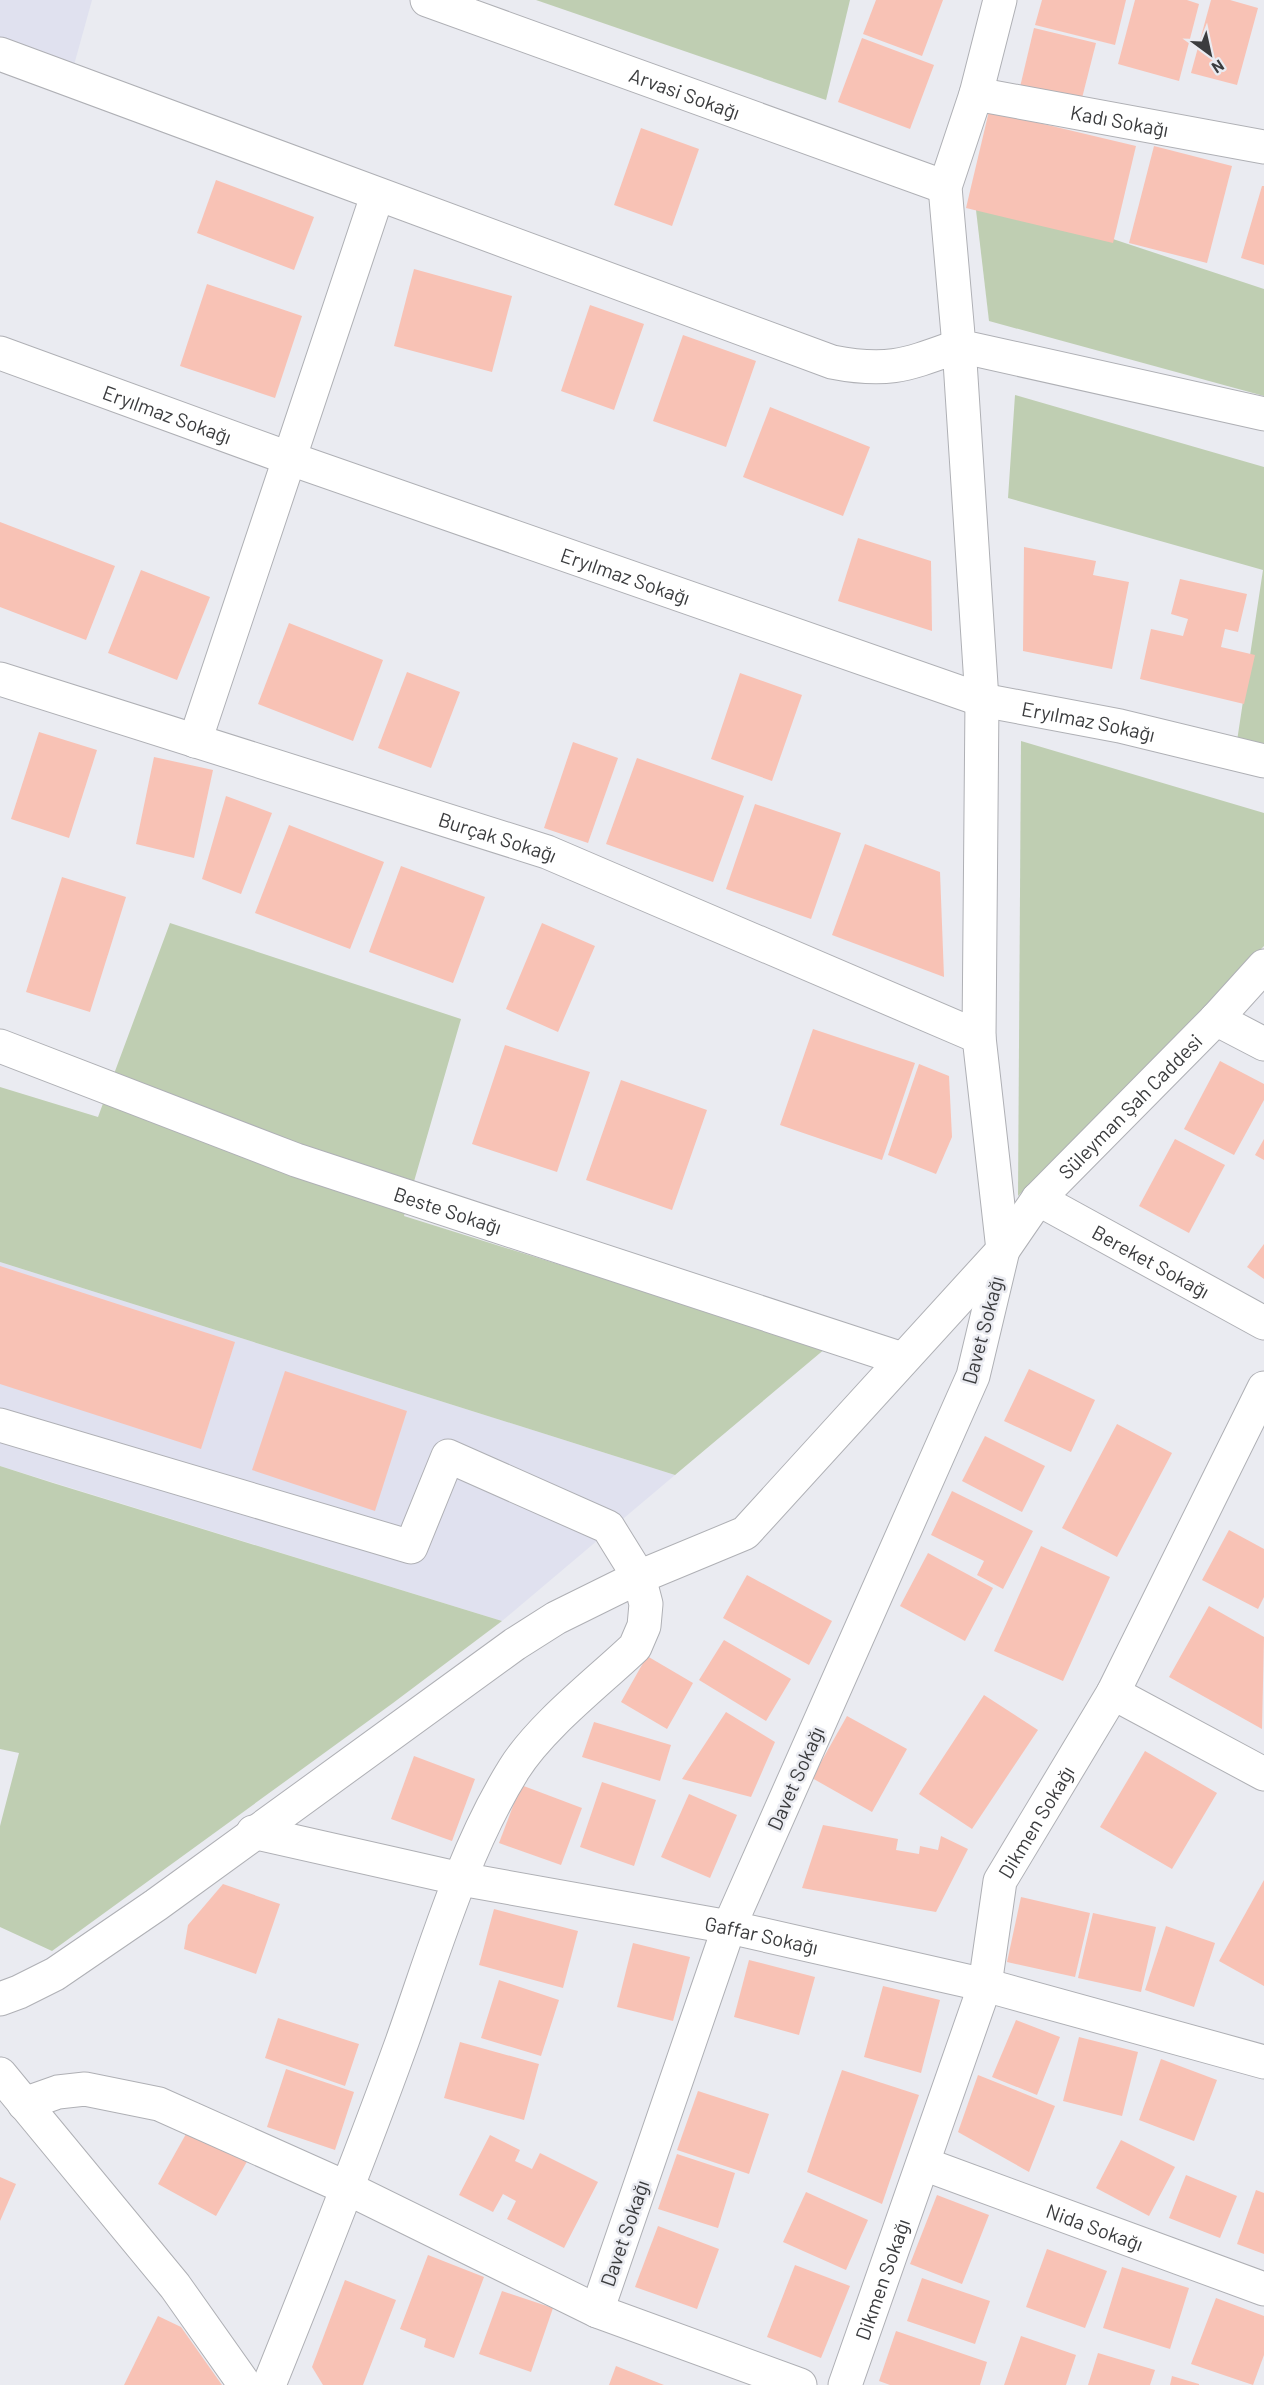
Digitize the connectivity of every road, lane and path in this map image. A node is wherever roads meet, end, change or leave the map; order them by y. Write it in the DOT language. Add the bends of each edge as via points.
graph roads {
  1 [pos="427,0"];
  2 [pos="1000,0"];
  3 [pos="0,54"];
  4 [pos="976,94"];
  5 [pos="1264,147"];
  6 [pos="945,188"];
  7 [pos="377,196"];
  8 [pos="959,346"];
  9 [pos="0,354"];
  10 [pos="1264,414"];
  11 [pos="291,459"];
  12 [pos="1,682"];
  13 [pos="982,700"];
  14 [pos="195,741"];
  15 [pos="1264,761"];
  16 [pos="1264,966"];
  17 [pos="1215,1019"];
  18 [pos="979,1037"];
  19 [pos="1264,1044"];
  20 [pos="0,1046"];
  21 [pos="1038,1199"];
  22 [pos="1003,1250"];
  23 [pos="1264,1323"];
  24 [pos="902,1359"];
  25 [pos="1264,1388"];
  26 [pos="0,1425"];
  27 [pos="639,1577"];
  28 [pos="1113,1693"];
  29 [pos="1264,1774"];
  30 [pos="253,1832"];
  31 [pos="461,1879"];
  32 [pos="729,1927"];
  33 [pos="985,1985"];
  34 [pos="0,1999"];
  35 [pos="1264,2062"];
  36 [pos="0,2074"];
  37 [pos="24,2104"];
  38 [pos="924,2164"];
  39 [pos="349,2189"];
  40 [pos="1264,2289"];
  41 [pos="597,2312"];
  42 [pos="245,2385"];
  43 [pos="269,2385"];
  44 [pos="800,2385"];
  45 [pos="845,2385"];
  1 -- 6 [label="street, Arvasi Sokağı"];
  2 -- 4 [label="street"];
  3 -- 7 [label="street"];
  4 -- 5 [label="street, Kadı Sokağı"];
  4 -- 6 [label="street"];
  6 -- 8 [label="street"];
  7 -- 8 [label="street" via="832,362 866,369 903,366"];
  7 -- 11 [label="street"];
  8 -- 10 [label="street"];
  8 -- 13 [label="street"];
  9 -- 11 [label="street, Eryılmaz Sokağı"];
  11 -- 13 [label="street, Eryılmaz Sokağı"];
  11 -- 14 [label="street"];
  12 -- 14 [label="street, Burçak Sokağı"];
  13 -- 15 [label="street, Eryılmaz Sokağı" via="1120,726"];
  13 -- 18 [label="street"];
  14 -- 18 [label="street, Burçak Sokağı" via="547,852"];
  16 -- 17 [label="street, Süleyman Şah Caddesi"];
  17 -- 19 [label="street"];
  17 -- 21 [label="street, Süleyman Şah Caddesi"];
  18 -- 22 [label="street"];
  20 -- 24 [label="street, Beste Sokağı" via="296,1160"];
  21 -- 22 [label="street, Süleyman Şah Caddesi"];
  21 -- 23 [label="street, Bereket Sokağı"];
  22 -- 24 [label="street"];
  22 -- 32 [label="street, Davet Sokağı" via="974,1376"];
  24 -- 27 [label="street" via="745,1533"];
  25 -- 28 [label="street, Dikmen Sokağı"];
  26 -- 27 [label="street" via="411,1547 448,1456 609,1527"];
  27 -- 30 [label="street" via="556,1618 515,1644"];
  27 -- 31 [label="street" via="646,1604 644,1626 636,1647 533,1744 514,1769"];
  28 -- 29 [label="street"];
  28 -- 33 [label="street, Dikmen Sokağı" via="1000,1881"];
  30 -- 31 [label="street, Gaffar Sokağı"];
  30 -- 34 [label="street" via="55,1974"];
  31 -- 32 [label="street, Gaffar Sokağı"];
  31 -- 39 [label="street"];
  32 -- 33 [label="street, Gaffar Sokağı"];
  32 -- 41 [label="street, Davet Sokağı"];
  33 -- 35 [label="street, Gaffar Sokağı"];
  33 -- 38 [label="street, Dikmen Sokağı"];
  36 -- 37 [label="street"];
  37 -- 39 [label="street" via="58,2092 85,2089 159,2104"];
  37 -- 42 [label="street" via="175,2286"];
  38 -- 40 [label="street, Nida Sokağı"];
  38 -- 45 [label="street, Dikmen Sokağı"];
  39 -- 41 [label="street"];
  39 -- 43 [label="street"];
  41 -- 44 [label="street"];
}
